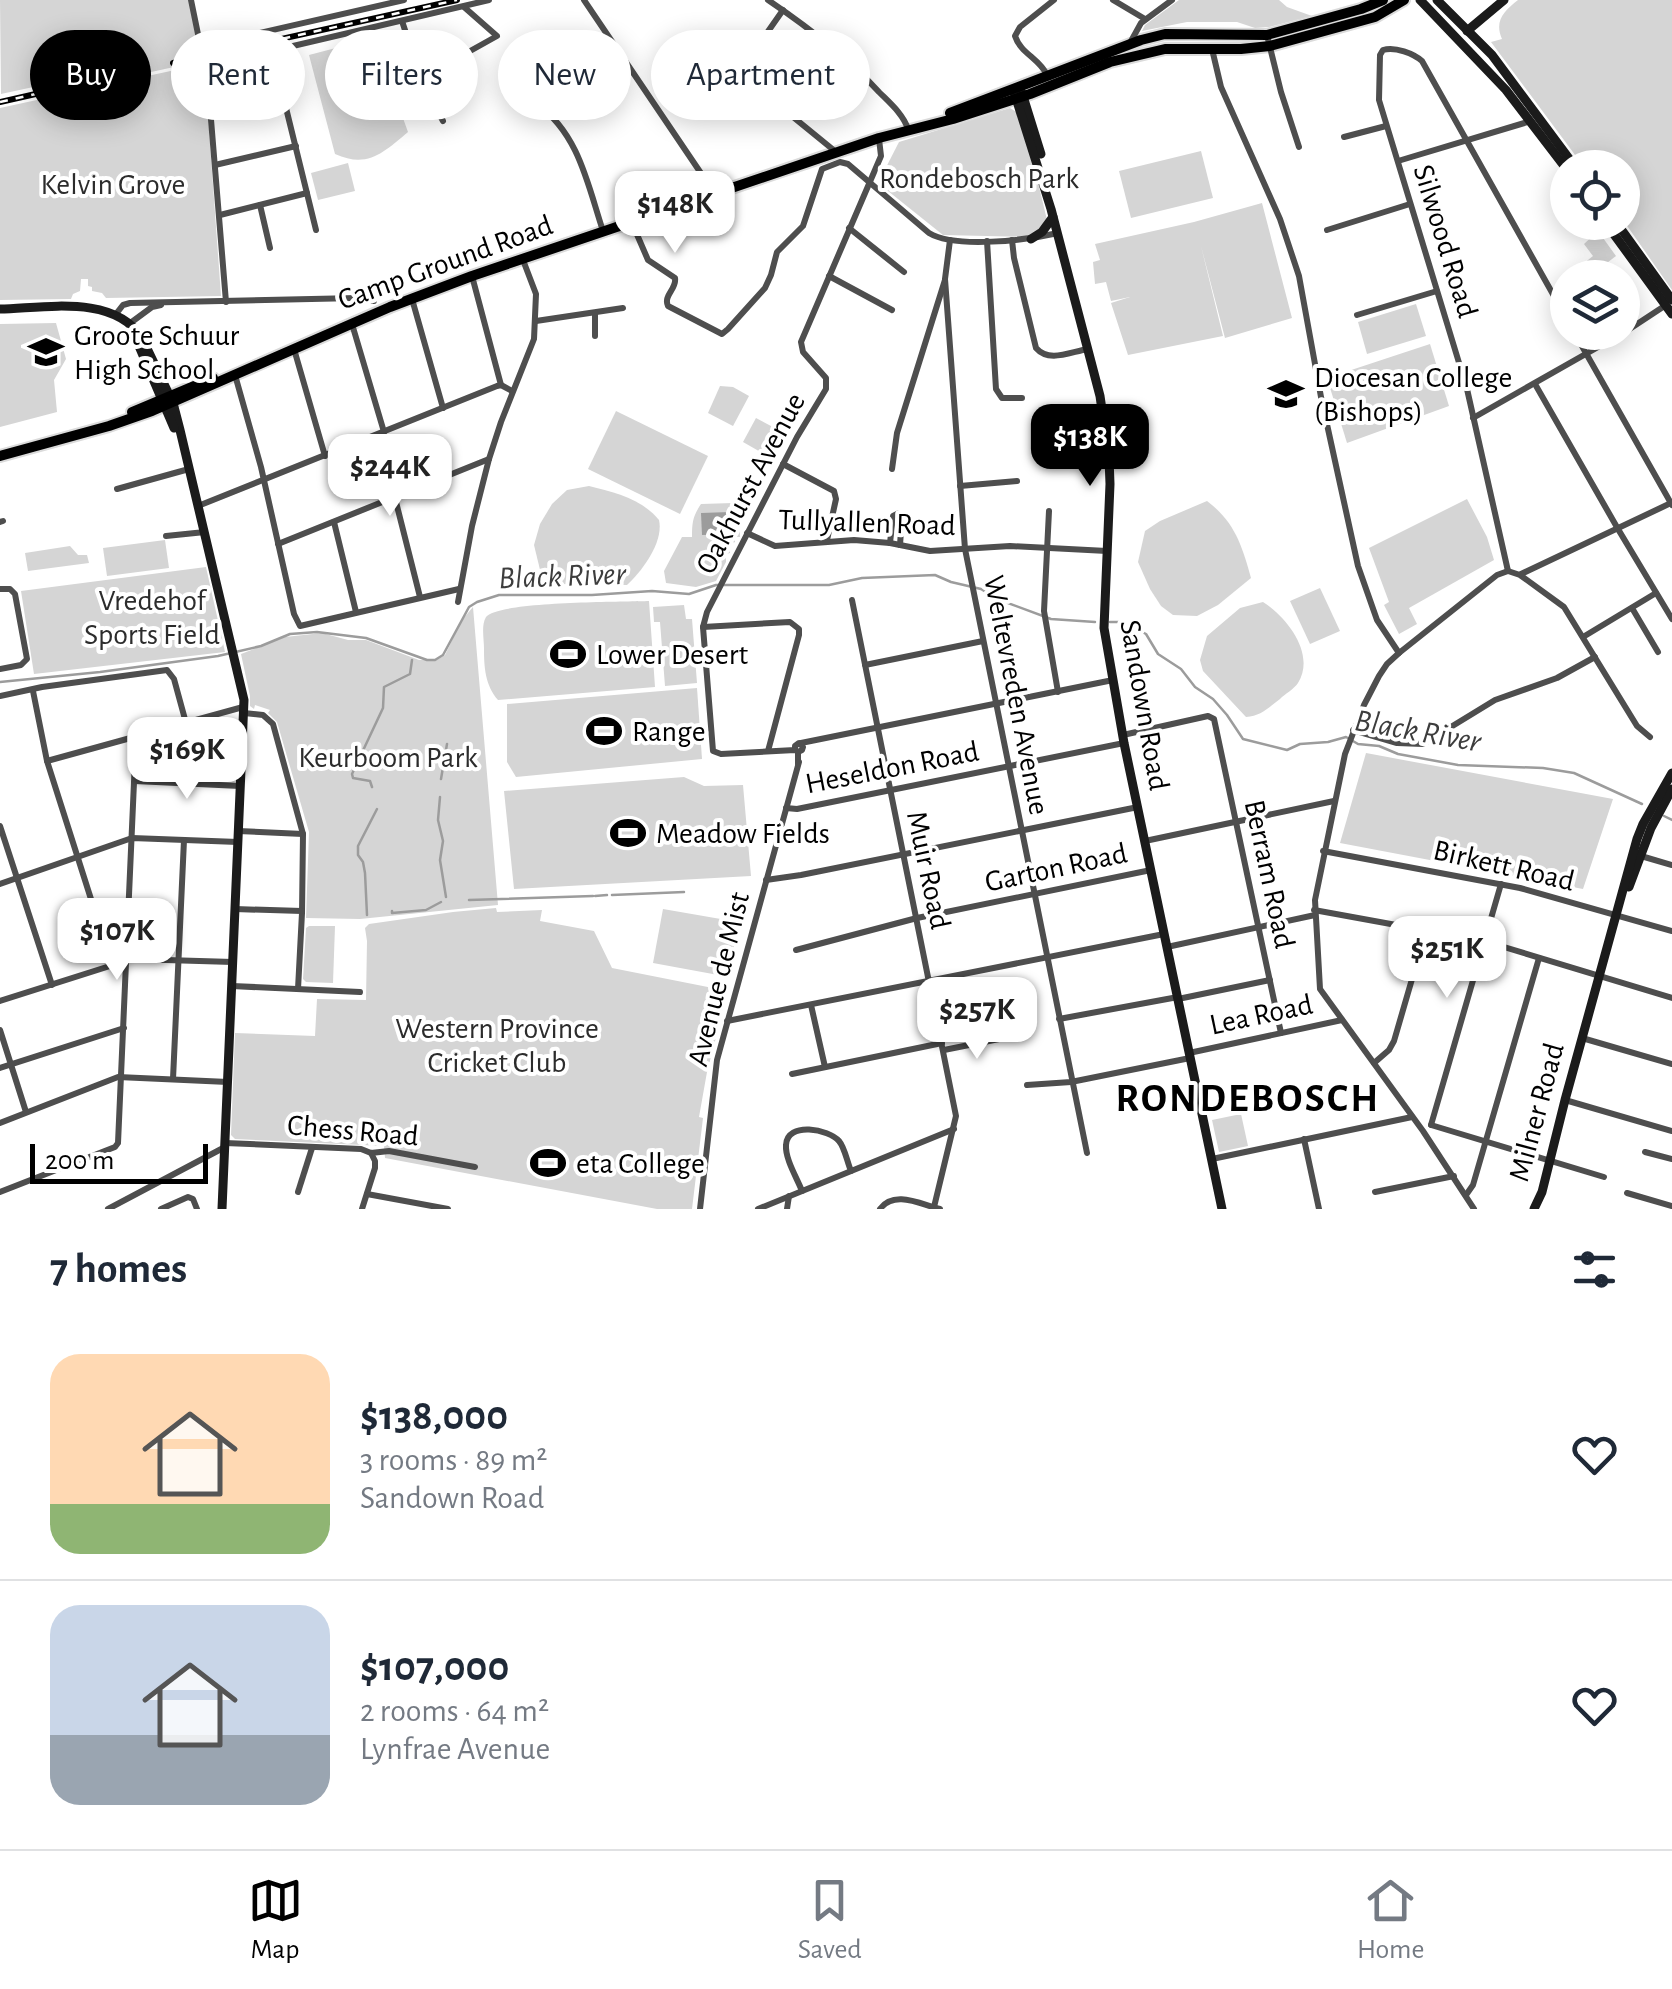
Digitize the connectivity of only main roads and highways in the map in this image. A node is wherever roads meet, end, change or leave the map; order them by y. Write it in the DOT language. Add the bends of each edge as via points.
graph roads {
  1 [pos="1383,0"];
  2 [pos="1404,0"];
  3 [pos="1420,0"];
  4 [pos="1437,0"];
  5 [pos="1504,0"];
  6 [pos="1468,30"];
  7 [pos="1199,33"];
  8 [pos="1226,34"];
  9 [pos="1457,40"];
  10 [pos="1269,41"];
  11 [pos="1212,48"];
  12 [pos="1018,92"];
  13 [pos="1535,119"];
  14 [pos="1555,150"];
  15 [pos="1561,150"];
  16 [pos="1052,213"];
  17 [pos="1031,239"];
  18 [pos="1619,240"];
  19 [pos="1628,240"];
  20 [pos="1670,305"];
  21 [pos="0,308"];
  22 [pos="288,350"];
  23 [pos="168,401"];
  24 [pos="0,456"];
  25 [pos="1672,772"];
  26 [pos="1672,789"];
  27 [pos="1617,914"];
  28 [pos="222,1209"];
  29 [pos="1222,1209"];
  30 [pos="1534,1209"];
  1 -- 10 [label="main road, Camp Ground Road"];
  2 -- 10 [label="main road, Camp Ground Road" via="1375,17"];
  3 -- 9 [label="main road"];
  4 -- 6 [label="main road"];
  5 -- 6 [label="main road"];
  6 -- 9 [label="main road"];
  6 -- 13 [label="main road"];
  7 -- 8 [label="main road, Camp Ground Road"];
  7 -- 11 [label="main road"];
  7 -- 12 [label="main road, Camp Ground Road" via="1130,43"];
  8 -- 10 [label="main road, Camp Ground Road"];
  8 -- 11 [label="main road"];
  9 -- 13 [label="main road"];
  10 -- 11 [label="main road, Camp Ground Road"];
  11 -- 12 [label="main road, Camp Ground Road" via="1127,56"];
  12 -- 16 [label="main road, Sandown Road" via="1040,151"];
  12 -- 22 [label="main road, Camp Ground Road" via="472,276"];
  13 -- 14 [label="main road"];
  13 -- 15 [label="main road"];
  16 -- 17 [label="main road"];
  16 -- 29 [label="main road, Sandown Road" via="1100,396 1109,458 1103,623"];
  18 -- 20 [label="main road"];
  19 -- 20 [label="main road"];
  21 -- 23 [label="main road" via="89,307 116,314 129,324"];
  22 -- 23 [label="main road, Camp Ground Road"];
  22 -- 23 [label="main road, Camp Ground Road"];
  23 -- 24 [label="main road" via="108,426"];
  23 -- 28 [label="main road" via="244,710"];
  25 -- 27 [label="main road, Milner Road" via="1642,824"];
  26 -- 27 [label="main road, Milner Road"];
  27 -- 30 [label="main road, Milner Road"];
}
